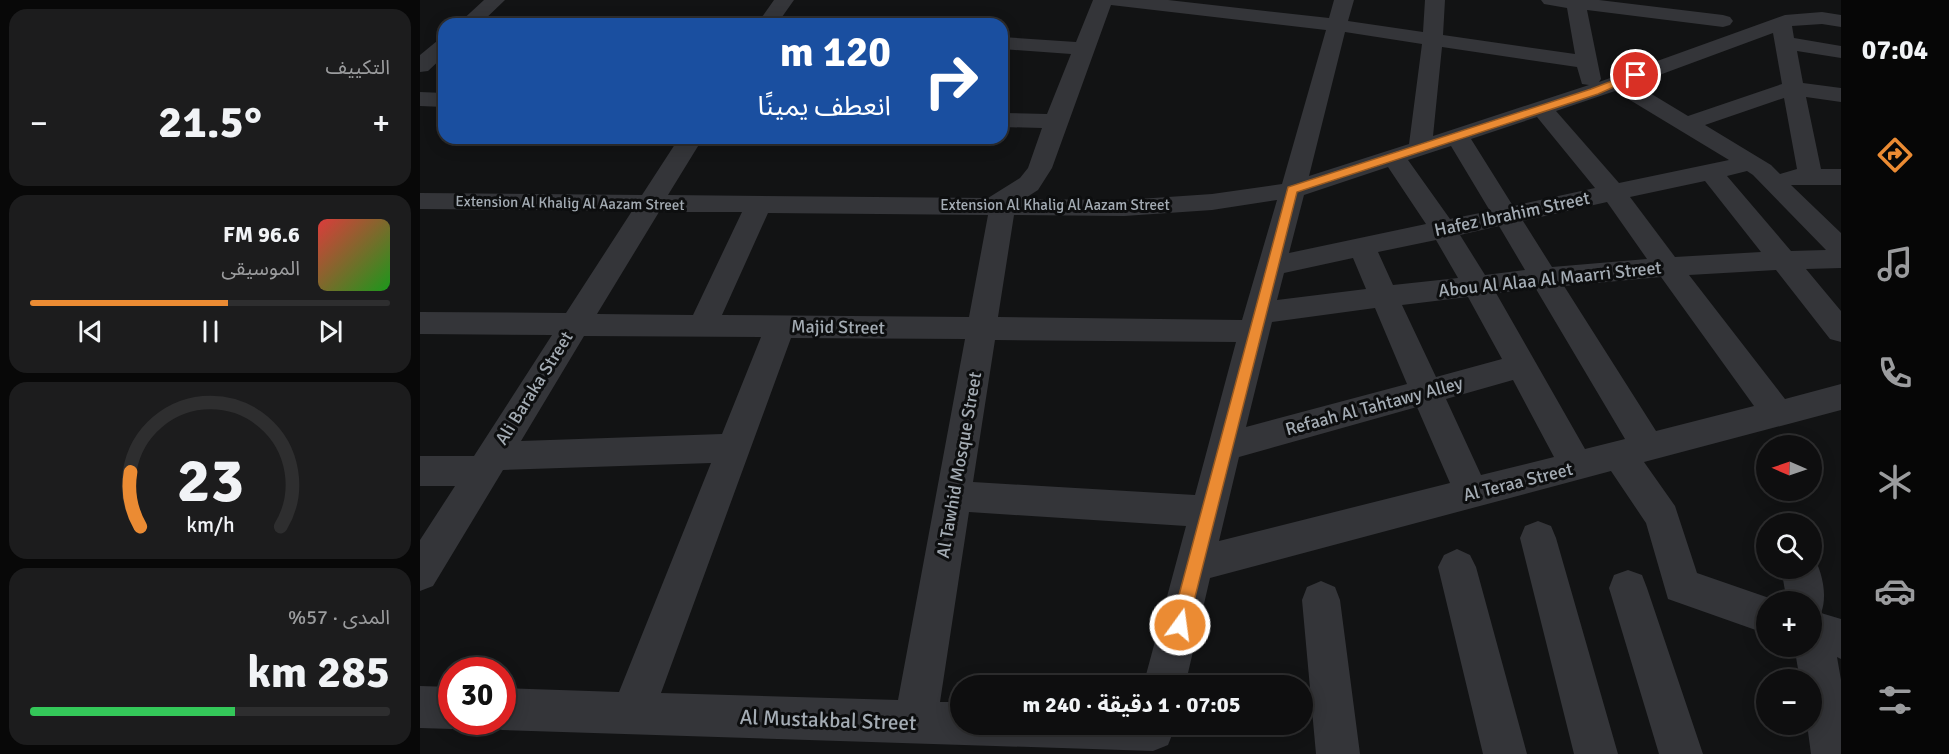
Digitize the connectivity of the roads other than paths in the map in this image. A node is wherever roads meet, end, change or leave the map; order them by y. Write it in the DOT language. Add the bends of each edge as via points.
graph roads {
  1 [pos="495,0"];
  2 [pos="784,0"];
  3 [pos="1103,0"];
  4 [pos="1116,0"];
  5 [pos="1435,0"];
  6 [pos="1551,0"];
  7 [pos="1715,0"];
  8 [pos="1575,2"];
  9 [pos="1205,5"];
  10 [pos="1341,13"];
  11 [pos="1825,13"];
  12 [pos="475,18"];
  13 [pos="771,18"];
  14 [pos="1727,31"];
  15 [pos="1783,33"];
  16 [pos="1433,38"];
  17 [pos="1008,43"];
  18 [pos="1083,49"];
  19 [pos="438,50"];
  20 [pos="1841,52"];
  21 [pos="1585,62"];
  22 [pos="420,66"];
  23 [pos="1618,82"];
  24 [pos="1793,88"];
  25 [pos="1594,92"];
  26 [pos="1841,95"];
  27 [pos="420,99"];
  28 [pos="438,100"];
  29 [pos="1542,108"];
  30 [pos="1008,120"];
  31 [pos="1056,121"];
  32 [pos="1686,123"];
  33 [pos="1458,136"];
  34 [pos="687,144"];
  35 [pos="1406,153"];
  36 [pos="1761,171"];
  37 [pos="1712,172"];
  38 [pos="1810,175"];
  39 [pos="1841,177"];
  40 [pos="1292,190"];
  41 [pos="1613,193"];
  42 [pos="420,201"];
  43 [pos="648,203"];
  44 [pos="759,204"];
  45 [pos="998,206"];
  46 [pos="1507,216"];
  47 [pos="1443,229"];
  48 [pos="1362,247"];
  49 [pos="1841,249"];
  50 [pos="1841,259"];
  51 [pos="1784,260"];
  52 [pos="1273,266"];
  53 [pos="1670,267"];
  54 [pos="1546,278"];
  55 [pos="1476,285"];
  56 [pos="1384,297"];
  57 [pos="1257,322"];
  58 [pos="420,323"];
  59 [pos="574,325"];
  60 [pos="702,326"];
  61 [pos="780,326"];
  62 [pos="982,328"];
  63 [pos="1841,331"];
  64 [pos="1521,366"];
  65 [pos="1427,392"];
  66 [pos="1841,397"];
  67 [pos="1777,413"];
  68 [pos="1226,447"];
  69 [pos="733,448"];
  70 [pos="1634,451"];
  71 [pos="488,463"];
  72 [pos="1577,466"];
  73 [pos="420,471"];
  74 [pos="1472,494"];
  75 [pos="954,496"];
  76 [pos="1209,512"];
  77 [pos="1538,538"];
  78 [pos="1195,565"];
  79 [pos="1457,567"];
  80 [pos="420,573"];
  81 [pos="1628,588"];
  82 [pos="1321,600"];
  83 [pos="1756,611"];
  84 [pos="1822,634"];
  85 [pos="1841,639"];
  86 [pos="1816,657"];
  87 [pos="1167,675"];
  88 [pos="420,707"];
  89 [pos="438,708"];
  90 [pos="516,709"];
  91 [pos="632,713"];
  92 [pos="915,724"];
  93 [pos="1151,736"];
  94 [pos="1338,754"];
  95 [pos="1505,754"];
  96 [pos="1596,754"];
  97 [pos="1680,754"];
  98 [pos="1833,754"];
  1 -- 12 [label="street"];
  2 -- 13 [label="street"];
  3 -- 18 [label="street"];
  4 -- 9 [label="street"];
  5 -- 16 [label="street"];
  6 -- 8 [label="street"];
  7 -- 14 [label="street"];
  8 -- 14 [label="street"];
  8 -- 21 [label="street"];
  9 -- 10 [label="street"];
  10 -- 16 [label="street"];
  10 -- 40 [label="street"];
  11 -- 15 [label="street, Extension Al Khalig Al Aazam Street" via="1801,18"];
  14 -- 15 [label="street, Extension Al Khalig Al Aazam Street"];
  14 -- 23 [label="street, Extension Al Khalig Al Aazam Street"];
  15 -- 20 [label="street"];
  15 -- 24 [label="street"];
  16 -- 21 [label="street"];
  16 -- 35 [label="street"];
  17 -- 18 [label="street"];
  18 -- 31 [label="street"];
  19 -- 22 [label="street"];
  21 -- 25 [label="street"];
  23 -- 25 [label="street, Extension Al Khalig Al Aazam Street"];
  23 -- 32 [label="street"];
  24 -- 26 [label="street"];
  24 -- 32 [label="street"];
  24 -- 38 [label="street"];
  25 -- 29 [label="street, Extension Al Khalig Al Aazam Street"];
  27 -- 28 [label="street"];
  29 -- 33 [label="street, Extension Al Khalig Al Aazam Street"];
  29 -- 41 [label="street"];
  30 -- 31 [label="street"];
  31 -- 45 [label="street" via="1041,168 1029,184"];
  32 -- 36 [label="street"];
  33 -- 35 [label="street, Extension Al Khalig Al Aazam Street"];
  33 -- 46 [label="street"];
  34 -- 43 [label="street, Ali Baraka Street"];
  35 -- 40 [label="street, Extension Al Khalig Al Aazam Street"];
  35 -- 47 [label="street"];
  36 -- 37 [label="street, Hafez Ibrahim Street"];
  36 -- 38 [label="street, Hafez Ibrahim Street"];
  36 -- 49 [label="street"];
  37 -- 41 [label="street, Hafez Ibrahim Street"];
  37 -- 51 [label="street"];
  38 -- 39 [label="street, Hafez Ibrahim Street"];
  40 -- 45 [label="street, Extension Al Khalig Al Aazam Street" via="1154,207"];
  40 -- 52 [label="street"];
  41 -- 46 [label="street, Hafez Ibrahim Street"];
  41 -- 53 [label="street"];
  42 -- 43 [label="street, Extension Al Khalig Al Aazam Street"];
  43 -- 44 [label="street, Extension Al Khalig Al Aazam Street"];
  43 -- 59 [label="street, Ali Baraka Street"];
  44 -- 45 [label="street, Extension Al Khalig Al Aazam Street"];
  44 -- 60 [label="street"];
  45 -- 62 [label="street, Al Tawhid Mosque Street"];
  46 -- 47 [label="street, Hafez Ibrahim Street"];
  46 -- 54 [label="street"];
  47 -- 48 [label="street, Hafez Ibrahim Street"];
  47 -- 55 [label="street"];
  48 -- 52 [label="street, Hafez Ibrahim Street"];
  48 -- 56 [label="street"];
  50 -- 51 [label="street, Abou Al Alaa Al Maarri Street"];
  51 -- 53 [label="street, Abou Al Alaa Al Maarri Street"];
  51 -- 63 [label="street"];
  52 -- 57 [label="street"];
  53 -- 54 [label="street, Abou Al Alaa Al Maarri Street"];
  53 -- 67 [label="street"];
  54 -- 55 [label="street, Abou Al Alaa Al Maarri Street"];
  54 -- 70 [label="street"];
  55 -- 56 [label="street, Abou Al Alaa Al Maarri Street"];
  55 -- 64 [label="street"];
  56 -- 57 [label="street, Abou Al Alaa Al Maarri Street"];
  56 -- 65 [label="street"];
  57 -- 62 [label="street, Majid Street"];
  57 -- 68 [label="street"];
  58 -- 59 [label="street, Majid Street"];
  59 -- 60 [label="street, Majid Street"];
  59 -- 71 [label="street, Ali Baraka Street"];
  60 -- 61 [label="street, Majid Street"];
  61 -- 62 [label="street, Majid Street"];
  61 -- 69 [label="street"];
  62 -- 75 [label="street, Al Tawhid Mosque Street"];
  64 -- 65 [label="street, Refaah Al Tahtawy Alley"];
  64 -- 72 [label="street"];
  65 -- 68 [label="street, Refaah Al Tahtawy Alley"];
  65 -- 74 [label="street"];
  66 -- 67 [label="street, Al Teraa Street"];
  67 -- 70 [label="street, Al Teraa Street"];
  68 -- 76 [label="street"];
  69 -- 71 [label="street"];
  69 -- 91 [label="street"];
  70 -- 72 [label="street, Al Teraa Street"];
  70 -- 83 [label="street" via="1662,517 1682,586"];
  71 -- 73 [label="street"];
  71 -- 80 [label="street, Ali Baraka Street"];
  72 -- 74 [label="street, Al Teraa Street"];
  74 -- 78 [label="street, Al Teraa Street"];
  75 -- 76 [label="street"];
  75 -- 92 [label="street, Al Tawhid Mosque Street"];
  76 -- 78 [label="street"];
  77 -- 96 [label="street"];
  78 -- 87 [label="street"];
  79 -- 95 [label="street"];
  81 -- 97 [label="street"];
  82 -- 94 [label="street"];
  84 -- 85 [label="street"];
  86 -- 98 [label="street"];
  88 -- 89 [label="street"];
  90 -- 91 [label="street, Al Mustakbal Street"];
  91 -- 92 [label="street, Al Mustakbal Street"];
  92 -- 93 [label="street, Al Mustakbal Street"];
}
